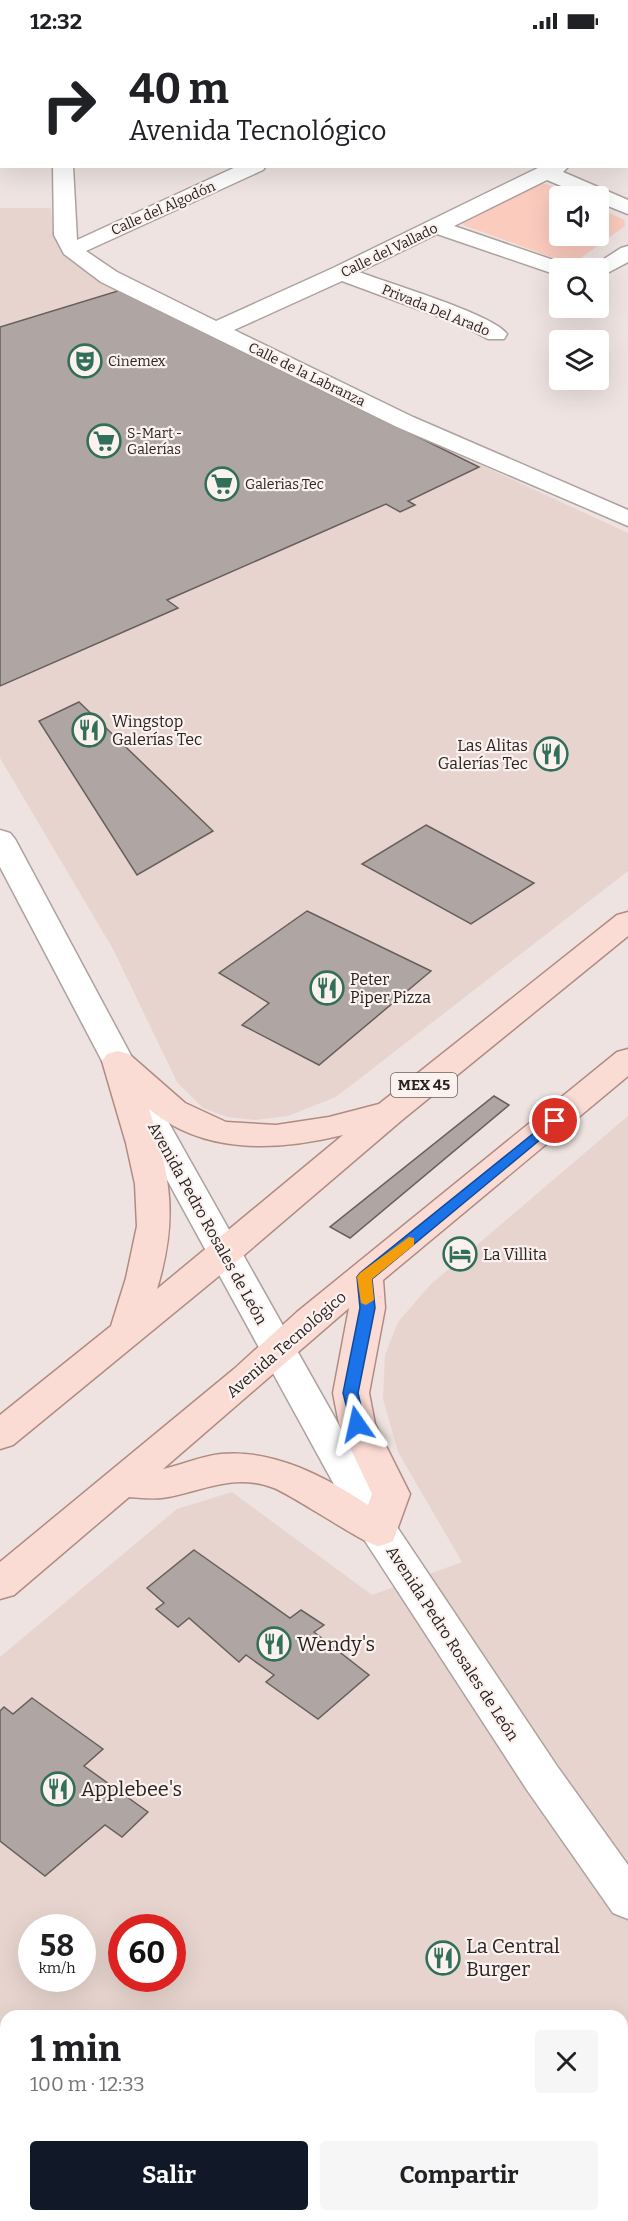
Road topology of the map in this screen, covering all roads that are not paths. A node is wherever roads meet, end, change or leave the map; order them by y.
1 (63, 168) edge
2 (252, 168) edge
3 (553, 169) edge
4 (628, 208) edge
5 (438, 227) junction
6 (70, 250) junction
7 (628, 252) edge
8 (609, 265) edge
9 (549, 266) edge
10 (341, 273) junction
11 (217, 329) junction
12 (496, 334) dead end
13 (628, 519) edge
14 (0, 839) edge
15 (628, 921) edge
16 (628, 1059) edge
17 (118, 1061) junction
18 (390, 1112) junction
19 (224, 1254) junction
20 (365, 1277) junction
21 (128, 1329) junction
22 (279, 1350) junction
23 (0, 1435) edge
24 (123, 1483) junction
25 (379, 1530) junction
26 (0, 1584) edge
27 (628, 1900) edge

1 - 6 street
2 - 6 street, Calle del Algodón
3 - 4 street
3 - 5 street, Calle del Vallado
5 - 9 street
5 - 10 street, Calle del Vallado
6 - 11 street, Calle de la Labranza
7 - 8 street
10 - 11 street, Calle del Vallado
10 - 12 street, Privada Del Arado
11 - 13 street, Calle de la Labranza
14 - 17 street, Avenida Pedro Rosales de León
15 - 18 main road, MEX 45
16 - 20 main road, Avenida Tecnológico
17 - 18 main road
17 - 19 street, Avenida Pedro Rosales de León
17 - 21 main road
18 - 19 main road, MEX 45
19 - 21 main road, MEX 45
19 - 22 street, Avenida Pedro Rosales de León
20 - 22 main road, Avenida Tecnológico
20 - 25 main road
21 - 23 main road, MEX 45
22 - 24 main road, Avenida Tecnológico
22 - 25 street, Avenida Pedro Rosales de León
24 - 25 main road
24 - 26 main road, Avenida Tecnológico
25 - 27 street, Avenida Pedro Rosales de León

